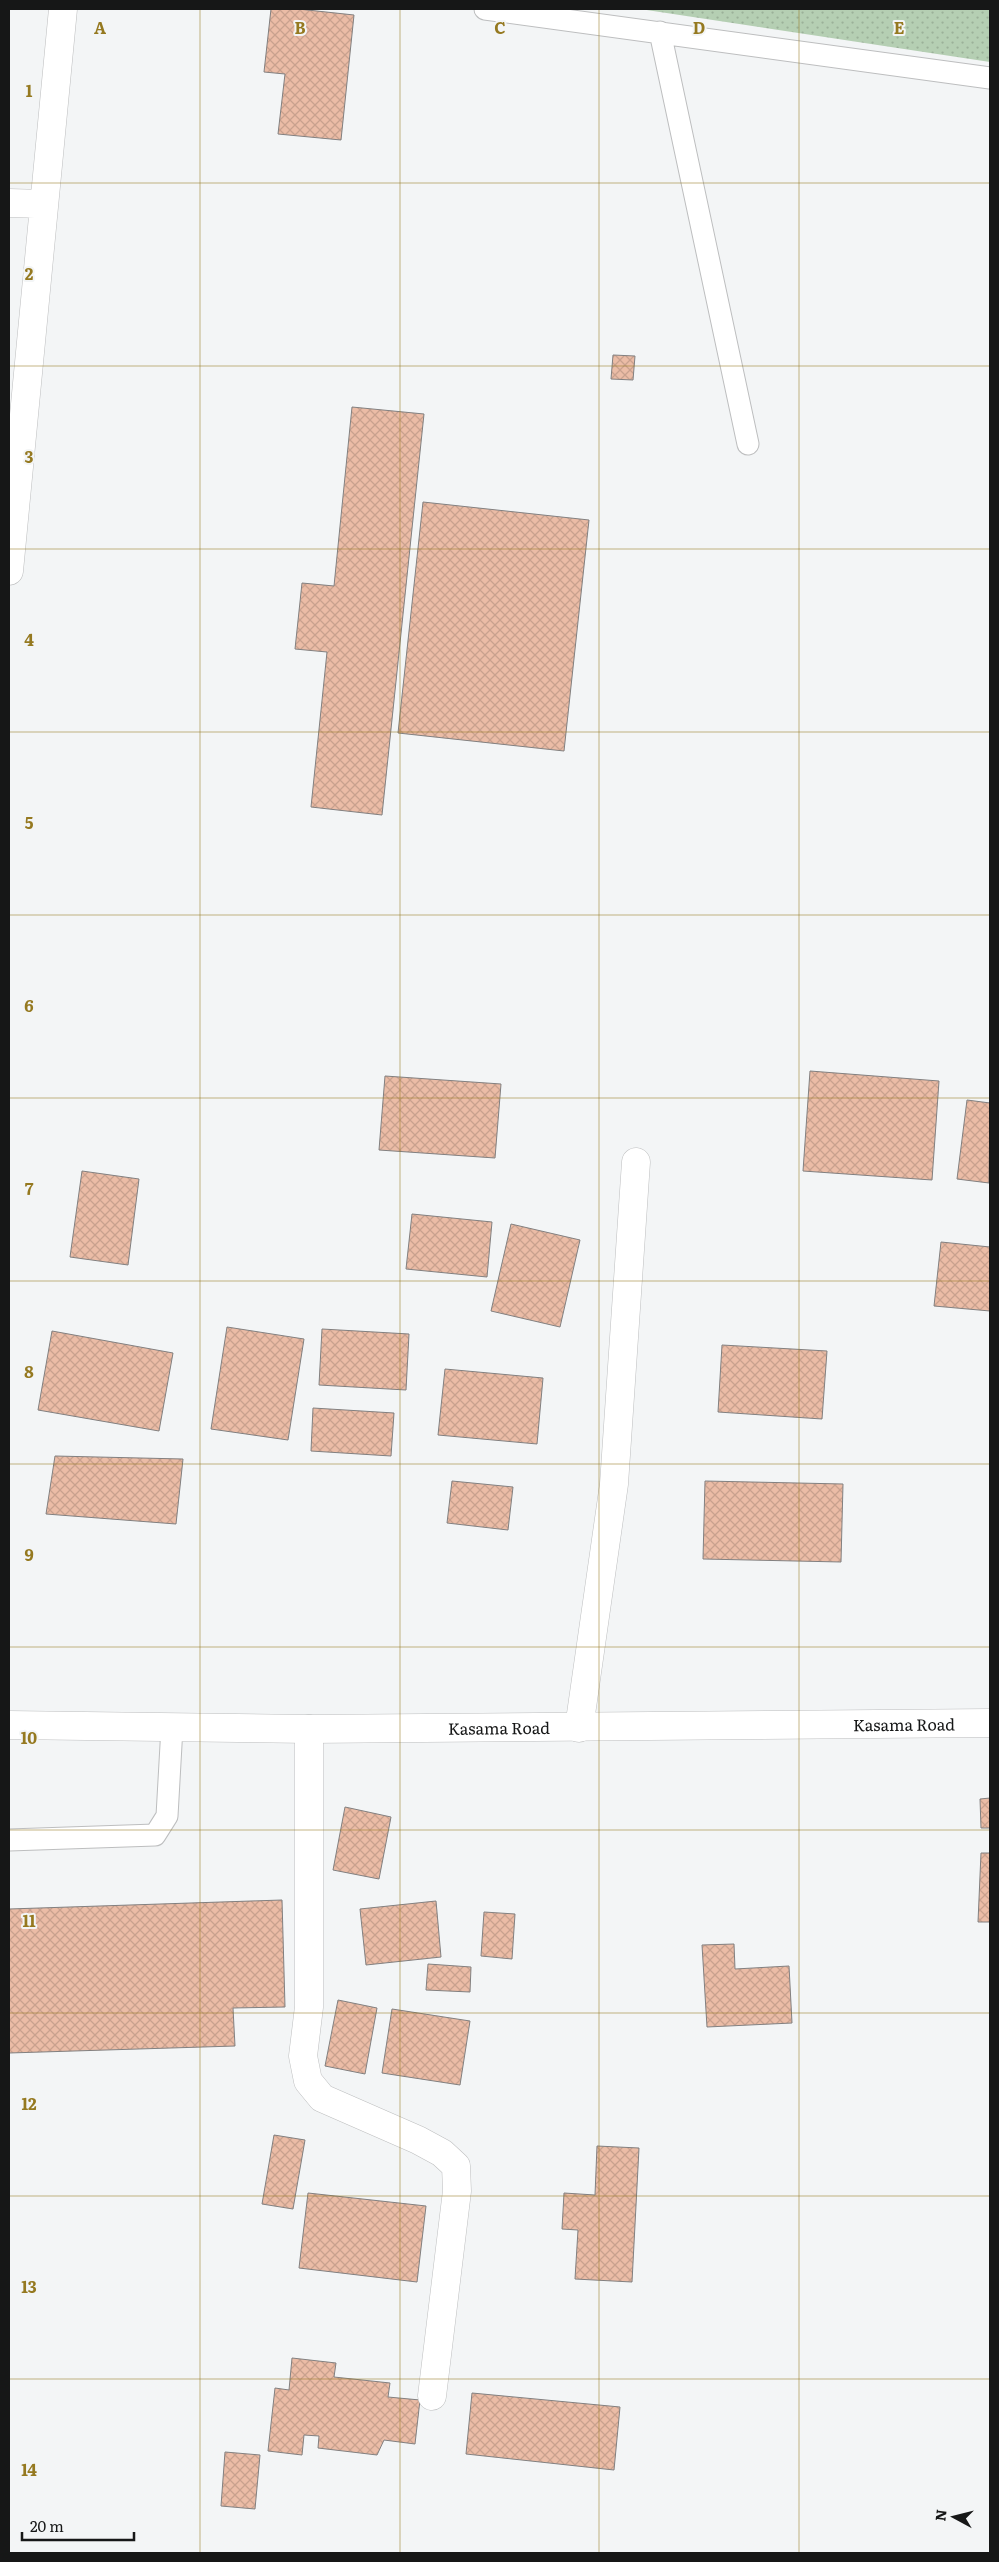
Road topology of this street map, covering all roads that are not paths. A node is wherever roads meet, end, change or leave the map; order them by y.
1 (63, 9) edge
2 (485, 9) edge
3 (660, 32) junction
4 (990, 78) edge
5 (9, 203) edge
6 (44, 204) junction
7 (748, 444) dead end
8 (9, 571) edge
9 (636, 1162) dead end
10 (990, 1724) edge
11 (9, 1725) edge
12 (172, 1727) junction
13 (579, 1728) junction
14 (309, 1729) junction
15 (9, 1840) edge
16 (432, 2396) dead end

1 - 6 street
2 - 3 lane
3 - 4 lane
3 - 7 lane
5 - 6 street
6 - 8 street
9 - 13 street
10 - 13 street, Kasama Road
11 - 12 street, Kasama Road
12 - 14 street, Kasama Road
12 - 15 lane
13 - 14 street, Kasama Road
14 - 16 street

